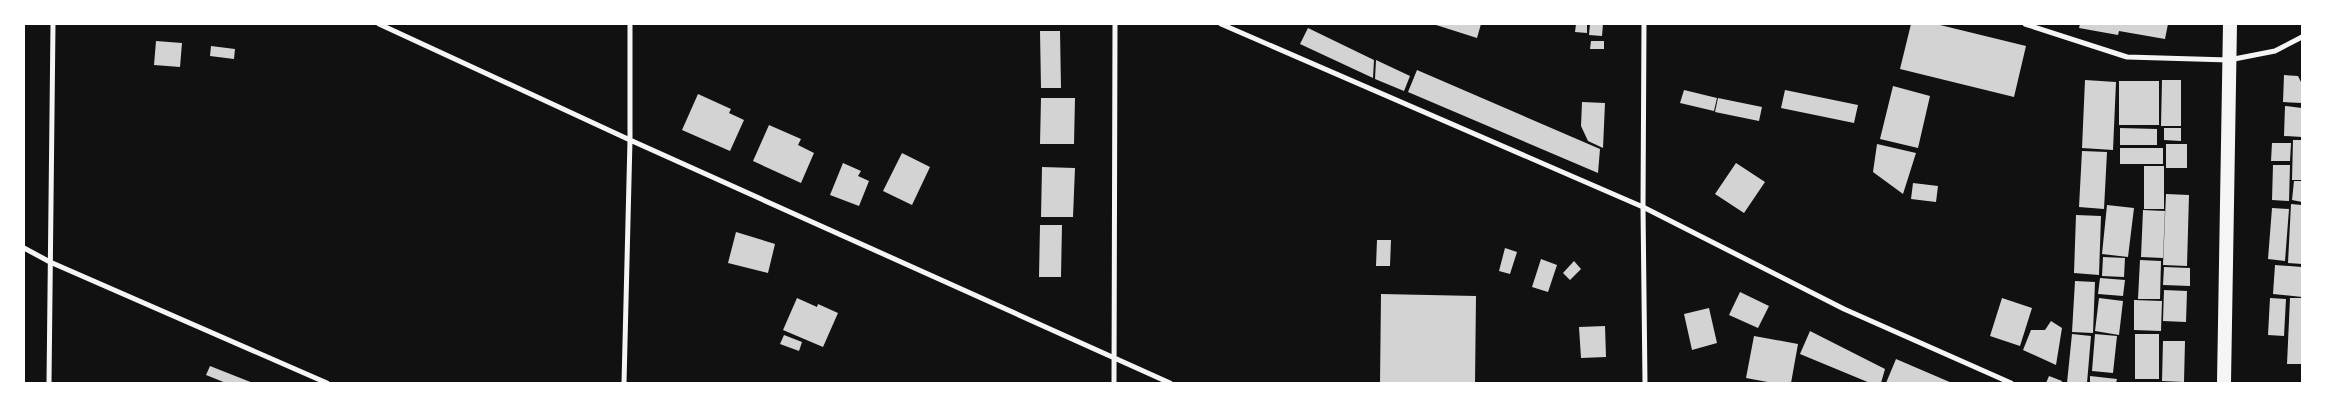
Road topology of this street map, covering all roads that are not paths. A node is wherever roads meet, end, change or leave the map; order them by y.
1 (53, 24) edge
2 (379, 24) edge
3 (630, 24) edge
4 (1115, 24) edge
5 (1221, 24) edge
6 (1644, 24) edge
7 (2025, 24) edge
8 (2230, 24) edge
9 (2302, 37) edge
10 (2229, 60) junction
11 (630, 140) junction
12 (1643, 206) junction
13 (24, 248) edge
14 (50, 262) junction
15 (1114, 360) junction
16 (49, 383) edge
17 (327, 383) edge
18 (624, 383) edge
19 (1114, 383) edge
20 (1170, 383) edge
21 (1645, 383) edge
22 (2011, 383) edge
23 (2224, 383) edge

1 - 14 street
2 - 11 street
3 - 11 street
4 - 15 street
5 - 12 street
6 - 12 street
7 - 10 street
8 - 10 highway
9 - 10 street
10 - 23 highway
11 - 15 street
11 - 18 street
12 - 21 street
12 - 22 street
13 - 14 street
14 - 16 street
14 - 17 street
15 - 19 street
15 - 20 street

